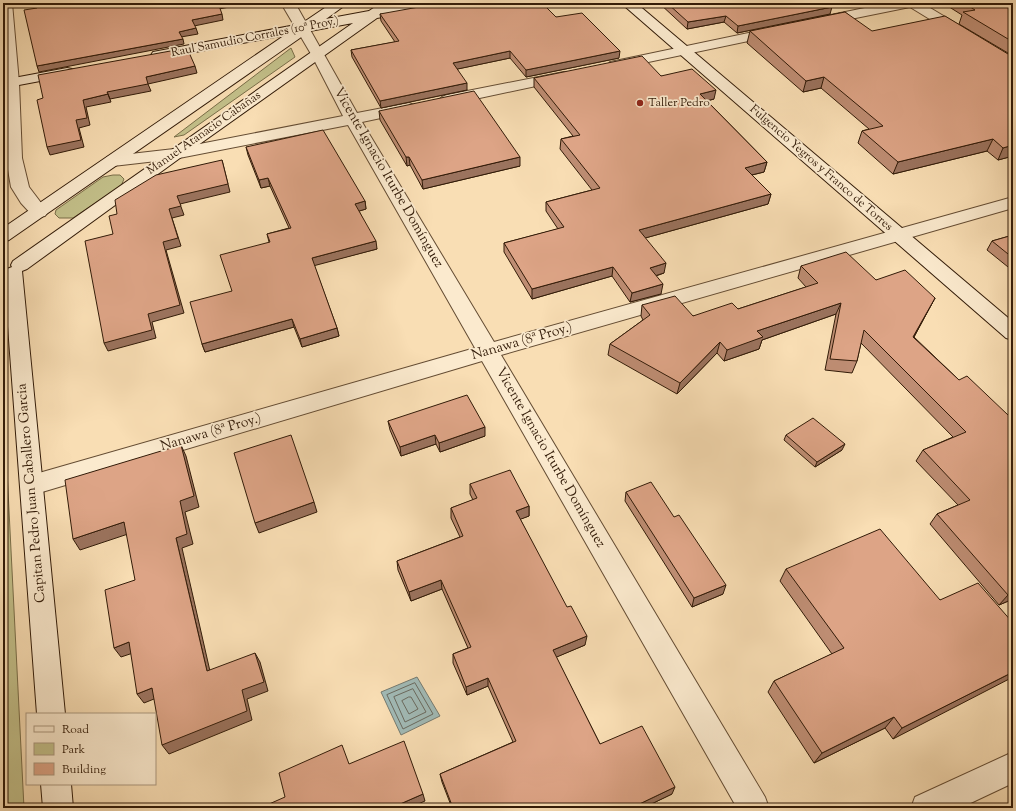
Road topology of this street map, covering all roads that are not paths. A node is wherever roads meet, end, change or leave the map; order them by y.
1 (5, 3) edge
2 (288, 3) edge
3 (341, 3) edge
4 (390, 3) edge
5 (436, 3) edge
6 (628, 3) edge
7 (908, 3) edge
8 (913, 3) edge
9 (375, 14) junction
10 (807, 24) edge
11 (303, 28) junction
12 (792, 28) edge
13 (684, 50) junction
14 (318, 54) junction
15 (143, 58) edge
16 (1013, 64) edge
17 (599, 68) edge
18 (82, 70) edge
19 (576, 73) edge
20 (8, 84) edge
21 (353, 120) junction
22 (174, 154) junction
23 (113, 161) junction
24 (1013, 202) edge
25 (39, 212) junction
26 (899, 235) junction
27 (3, 237) edge
28 (12, 274) edge
29 (1013, 333) edge
30 (488, 352) junction
31 (32, 485) junction
32 (51, 713) edge
33 (1013, 767) edge
34 (56, 785) edge
35 (58, 808) edge
36 (754, 808) edge
37 (926, 808) edge

1 - 20 street
2 - 11 street, Vicente Ignacio Iturbe Domínguez
3 - 11 street
4 - 9 street, Manuel Atanacio Cabañas
5 - 9 street, Raul Samudio Corrales (10ª Proy.)
6 - 13 street, Fulgencio Yegros y Franco de Torres
7 - 10 street
8 - 16 street
9 - 11 street, Raul Samudio Corrales (10ª Proy.)
9 - 14 street, Manuel Atanacio Cabañas
11 - 14 street, Vicente Ignacio Iturbe Domínguez
11 - 15 street, Raul Samudio Corrales (10ª Proy.)
11 - 23 street
12 - 13 street
13 - 17 street
13 - 26 street, Fulgencio Yegros y Franco de Torres
14 - 21 street, Vicente Ignacio Iturbe Domínguez
14 - 22 street, Manuel Atanacio Cabañas
18 - 20 street
19 - 21 street
20 - 25 street
21 - 22 street
21 - 30 street, Vicente Ignacio Iturbe Domínguez
22 - 23 street
22 - 28 street, Manuel Atanacio Cabañas
23 - 25 street
24 - 26 street, Nanawa (8ª Proy.)
25 - 27 street
26 - 29 street, Fulgencio Yegros y Franco de Torres
26 - 30 street, Nanawa (8ª Proy.)
27 - 28 street, Capitan Pedro Juan Caballero Garcia
28 - 31 street, Capitan Pedro Juan Caballero Garcia
30 - 31 street, Nanawa (8ª Proy.)
30 - 36 street, Vicente Ignacio Iturbe Domínguez
31 - 32 street, Capitan Pedro Juan Caballero Garcia
33 - 37 street
34 - 35 street

